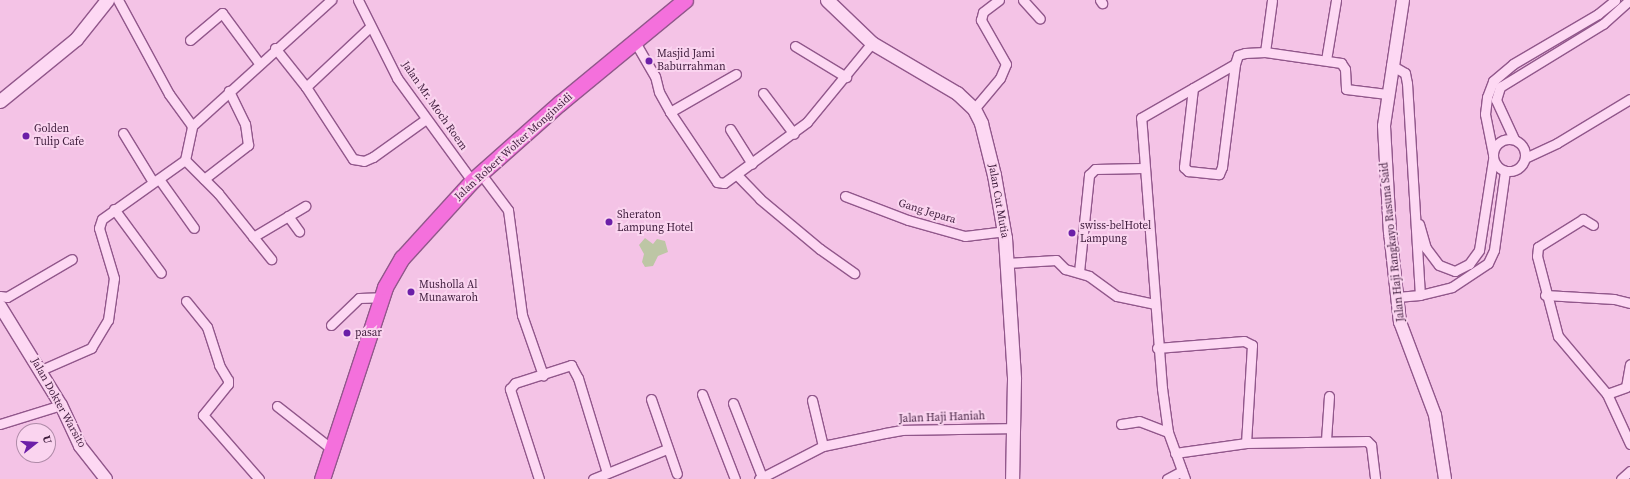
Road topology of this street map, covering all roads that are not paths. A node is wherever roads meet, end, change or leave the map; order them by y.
1 (107, 0) edge
2 (118, 0) edge
3 (331, 0) edge
4 (358, 0) edge
5 (685, 0) edge
6 (827, 0) edge
7 (1023, 0) edge
8 (1272, 0) edge
9 (1336, 0) edge
10 (1403, 0) edge
11 (1615, 0) edge
12 (1630, 0) edge
13 (996, 1) edge
14 (1598, 14) junction
15 (1040, 19) dead end
16 (1603, 24) junction
17 (370, 27) junction
18 (190, 40) dead end
19 (635, 42) junction
20 (872, 43) junction
21 (795, 46) dead end
22 (276, 48) junction
23 (1265, 52) junction
24 (1326, 60) junction
25 (259, 63) junction
26 (1235, 64) junction
27 (1391, 65) junction
28 (736, 74) dead end
29 (846, 77) junction
30 (306, 87) junction
31 (1194, 88) junction
32 (229, 91) junction
33 (763, 93) dead end
34 (1387, 94) junction
35 (1630, 99) edge
36 (0, 101) edge
37 (974, 109) junction
38 (670, 112) junction
39 (426, 119) junction
40 (192, 126) junction
41 (730, 129) dead end
42 (123, 133) dead end
43 (794, 134) junction
44 (1514, 139) junction
45 (1493, 157) junction
46 (1525, 158) junction
47 (185, 160) junction
48 (752, 164) junction
49 (1143, 168) junction
50 (1505, 171) junction
51 (737, 175) junction
52 (477, 177) junction
53 (204, 179) junction
54 (156, 180) junction
55 (845, 196) dead end
56 (305, 206) dead end
57 (114, 209) junction
58 (1414, 209) junction
59 (288, 216) junction
60 (1593, 225) dead end
61 (194, 228) dead end
62 (299, 231) dead end
63 (1004, 231) junction
64 (253, 237) junction
65 (72, 259) dead end
66 (271, 259) dead end
67 (1007, 263) junction
68 (1078, 272) junction
69 (161, 273) dead end
70 (854, 273) dead end
71 (1420, 295) junction
72 (1545, 295) junction
73 (0, 296) edge
74 (382, 297) junction
75 (1397, 297) junction
76 (186, 301) dead end
77 (1630, 303) edge
78 (1154, 304) junction
79 (0, 306) edge
80 (331, 325) dead end
81 (1157, 348) junction
82 (1630, 364) edge
83 (41, 370) junction
84 (543, 375) junction
85 (702, 394) dead end
86 (1607, 394) junction
87 (1329, 396) dead end
88 (651, 399) dead end
89 (812, 400) dead end
90 (733, 403) dead end
91 (61, 404) junction
92 (277, 406) dead end
93 (0, 424) edge
94 (1121, 424) dead end
95 (1015, 428) junction
96 (1168, 432) junction
97 (1326, 440) junction
98 (1246, 443) junction
99 (1630, 444) edge
100 (823, 446) junction
101 (333, 450) junction
102 (667, 450) junction
103 (1175, 452) junction
104 (1630, 471) edge
105 (607, 473) junction
106 (677, 474) dead end
107 (1184, 475) edge
108 (761, 478) edge
109 (106, 479) edge
110 (259, 479) edge
111 (322, 479) edge
112 (539, 479) edge
113 (593, 479) edge
114 (735, 479) edge
115 (1012, 479) edge
116 (1167, 479) edge
117 (1375, 479) edge
118 (1445, 479) edge
119 (1621, 479) edge

1 - 36 main road
2 - 40 street
3 - 22 street
4 - 17 street, Jalan Mr. Moch Roem
5 - 19 highway, Jalan Robert Wolter Monginsidi
6 - 20 main road, Jalan Cut Mutia
7 - 15 street
8 - 23 street
9 - 24 street
10 - 27 street, Jalan Haji Rangkayo Rasuna Said
11 - 14 street
12 - 16 street
13 - 37 street
14 - 16 street
14 - 45 street
16 - 44 street
17 - 30 street
17 - 39 street, Jalan Mr. Moch Roem
18 - 25 street
19 - 38 street
19 - 52 highway, Jalan Robert Wolter Monginsidi
20 - 29 street
20 - 37 main road, Jalan Cut Mutia
21 - 29 street
22 - 25 street
22 - 30 street
23 - 24 street
23 - 26 street
24 - 34 street
25 - 32 street
26 - 31 street
26 - 31 street
27 - 34 street, Jalan Haji Rangkayo Rasuna Said
27 - 58 street
28 - 38 street
29 - 43 street
30 - 39 street
31 - 49 street
32 - 40 street
32 - 53 street
33 - 43 street
34 - 75 street, Jalan Haji Rangkayo Rasuna Said
35 - 46 street
37 - 63 main road, Jalan Cut Mutia
38 - 51 street
39 - 52 street, Jalan Mr. Moch Roem
40 - 47 street
41 - 48 street
42 - 54 street
43 - 48 street
44 - 45 street
44 - 46 street
45 - 50 street
45 - 58 street
46 - 50 street
47 - 53 street
47 - 54 street
48 - 51 street
49 - 68 street
49 - 78 street
50 - 71 street
51 - 70 street
52 - 74 highway, Jalan Robert Wolter Monginsidi
52 - 84 street, Jalan Mr. Moch Roem
53 - 64 street
54 - 57 street
54 - 61 street
55 - 63 street, Gang Jepara
56 - 59 street
57 - 69 street
57 - 83 street
58 - 71 street
59 - 62 street
59 - 64 street
60 - 72 street
63 - 67 main road, Jalan Cut Mutia
64 - 66 street
65 - 73 street
67 - 68 street
67 - 95 main road, Jalan Cut Mutia
68 - 78 street
71 - 75 street
72 - 77 street
72 - 86 street
74 - 80 street
74 - 101 highway, Jalan Robert Wolter Monginsidi
75 - 118 street, Jalan Haji Rangkayo Rasuna Said
76 - 110 street
78 - 81 street
79 - 83 street, Jalan Dokter Warsito
81 - 96 street
81 - 98 street
82 - 86 street
83 - 91 street, Jalan Dokter Warsito
84 - 105 street
84 - 112 street
85 - 114 street
86 - 99 street
87 - 97 street
88 - 102 street
89 - 100 street
90 - 108 street
91 - 93 street
91 - 109 street, Jalan Dokter Warsito
92 - 101 street
94 - 96 street
95 - 100 street, Jalan Haji Haniah
95 - 115 main road, Jalan Cut Mutia
96 - 103 street
97 - 98 street
97 - 117 street
98 - 103 street
100 - 108 street, Jalan Haji Haniah
101 - 111 highway, Jalan Robert Wolter Monginsidi
102 - 105 street
102 - 106 street
103 - 107 street
104 - 119 street
105 - 113 street
107 - 116 street

